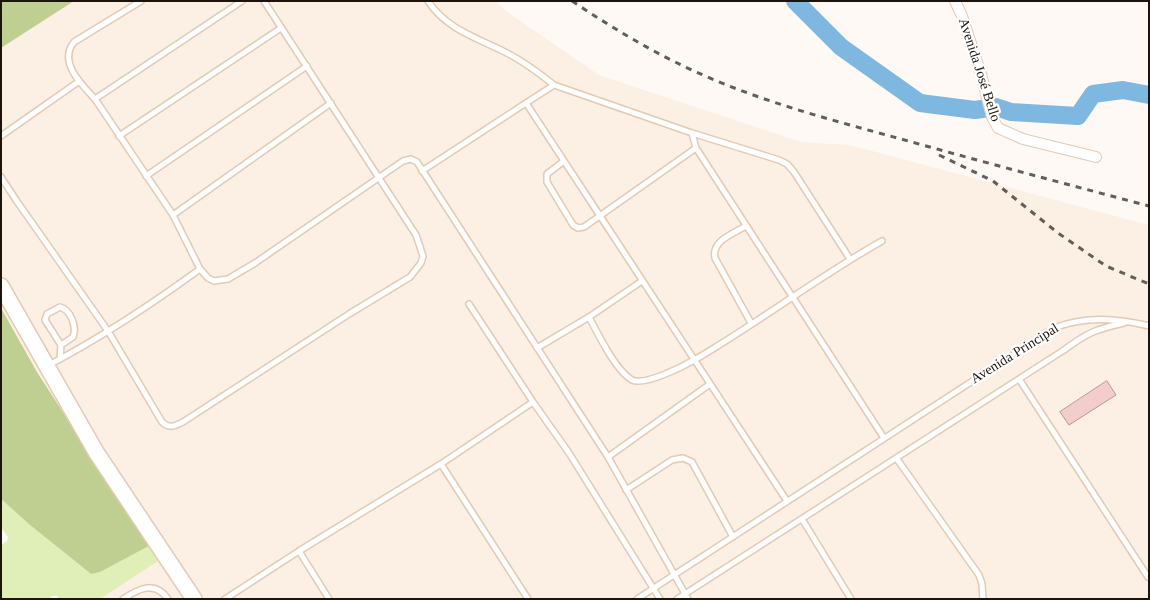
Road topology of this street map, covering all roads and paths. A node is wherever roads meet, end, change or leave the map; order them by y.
1 (141, 1) edge
2 (242, 1) edge
3 (264, 1) edge
4 (428, 1) edge
5 (955, 1) edge
6 (281, 28) junction
7 (307, 66) junction
8 (78, 82) junction
9 (554, 85) junction
10 (95, 99) junction
11 (331, 103) junction
12 (526, 103) junction
13 (692, 133) junction
14 (1, 136) edge
15 (119, 136) junction
16 (696, 148) junction
17 (1096, 157) dead end
18 (564, 161) junction
19 (422, 171) junction
20 (146, 176) junction
21 (1, 177) edge
22 (378, 178) junction
23 (173, 215) junction
24 (600, 216) junction
25 (746, 226) junction
26 (882, 241) dead end
27 (850, 258) junction
28 (200, 269) junction
29 (642, 281) junction
30 (1, 286) edge
31 (792, 296) junction
32 (469, 304) dead end
33 (590, 317) junction
34 (1132, 322) junction
35 (751, 323) junction
36 (1149, 326) edge
37 (108, 331) junction
38 (61, 346) junction
39 (537, 348) junction
40 (694, 360) junction
41 (53, 363) junction
42 (1019, 379) junction
43 (710, 384) junction
44 (533, 402) junction
45 (884, 438) junction
46 (608, 457) junction
47 (897, 459) junction
48 (441, 464) junction
49 (626, 490) junction
50 (787, 501) junction
51 (802, 519) junction
52 (733, 537) junction
53 (299, 551) junction
54 (675, 575) junction
55 (1148, 577) edge
56 (653, 588) junction
57 (685, 593) junction
58 (123, 599) edge
59 (168, 599) edge
60 (194, 599) edge
61 (224, 599) edge
62 (329, 599) edge
63 (528, 599) edge
64 (637, 599) edge
65 (660, 599) edge
66 (677, 599) edge
67 (688, 599) edge
68 (851, 599) edge
69 (983, 599) edge

1 - 8 lane
2 - 10 lane
3 - 6 lane
4 - 9 lane
5 - 17 street, Avenida José Bello
6 - 7 lane
6 - 15 lane
7 - 11 lane
7 - 20 lane
8 - 10 lane
8 - 14 lane
9 - 12 lane
9 - 13 lane
10 - 15 lane
11 - 22 lane
11 - 23 lane
12 - 18 lane
12 - 19 lane
13 - 16 lane
13 - 27 lane
15 - 20 lane
16 - 24 lane
16 - 25 lane
18 - 24 lane
18 - 24 lane
19 - 22 lane
19 - 39 lane
20 - 23 lane
21 - 37 lane
22 - 28 lane
22 - 37 lane
23 - 28 lane
24 - 29 lane
25 - 31 lane
25 - 35 lane
26 - 27 lane
27 - 31 lane
28 - 37 lane
29 - 33 lane
29 - 40 lane
30 - 41 street
31 - 35 lane
31 - 45 lane
32 - 44 lane
33 - 39 lane
33 - 40 lane
34 - 36 lane
34 - 42 lane, Avenida Principal
34 - 45 lane, Avenida Principal
35 - 40 lane
37 - 41 lane
38 - 38 lane
38 - 41 lane
39 - 46 lane
40 - 43 lane
41 - 60 street
42 - 47 lane, Avenida Principal
42 - 55 lane
43 - 46 lane
43 - 50 lane
44 - 48 lane
44 - 56 lane
45 - 50 lane, Avenida Principal
46 - 49 lane
47 - 51 lane, Avenida Principal
47 - 69 lane
48 - 53 lane
48 - 63 lane
49 - 52 lane
49 - 54 lane
50 - 52 lane, Avenida Principal
51 - 57 lane, Avenida Principal
51 - 68 lane
52 - 54 lane, Avenida Principal
53 - 61 lane
53 - 62 lane
54 - 56 lane, Avenida Principal
54 - 57 lane
56 - 64 lane, Avenida Principal
56 - 65 lane
57 - 66 lane, Avenida Principal
57 - 67 lane
58 - 59 lane

